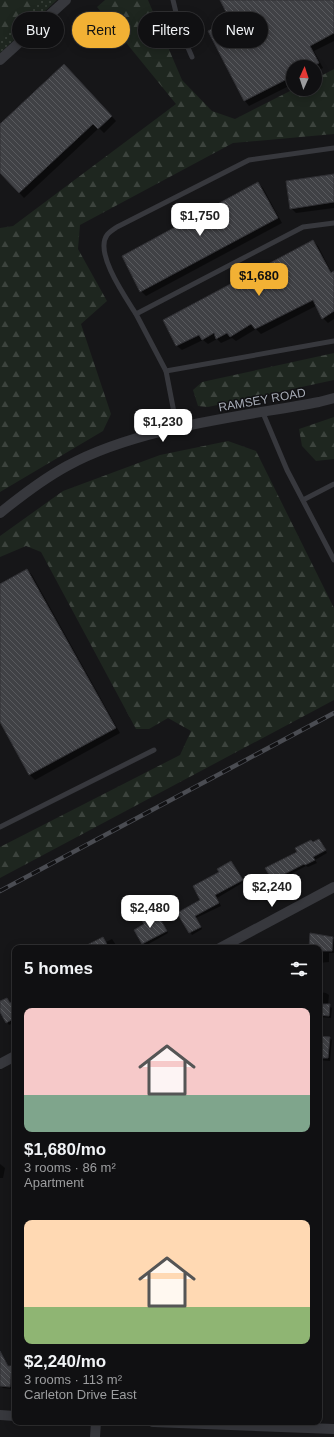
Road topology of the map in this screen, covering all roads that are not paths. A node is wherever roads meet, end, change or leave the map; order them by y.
1 (66, 0) edge
2 (173, 0) edge
3 (192, 57) dead end
4 (0, 60) edge
5 (334, 148) edge
6 (334, 223) edge
7 (136, 314) junction
8 (334, 341) edge
9 (166, 370) junction
10 (334, 398) edge
11 (263, 413) junction
12 (177, 428) junction
13 (334, 484) edge
14 (303, 500) junction
15 (0, 513) edge
16 (334, 560) edge
17 (154, 750) dead end
18 (0, 827) edge
19 (334, 887) edge
20 (226, 945) edge
21 (12, 1058) edge
22 (0, 1064) edge
23 (0, 1415) edge
24 (12, 1416) edge
25 (96, 1425) edge
26 (231, 1425) edge
27 (334, 1429) edge
28 (95, 1437) edge

1 - 4 street
2 - 3 lane
5 - 7 lane
6 - 7 lane
7 - 9 lane
8 - 9 lane
9 - 12 lane
10 - 11 street, RAMSEY ROAD
11 - 12 street, RAMSEY ROAD
11 - 14 lane
12 - 15 street, RAMSEY ROAD
13 - 14 lane
14 - 16 lane
17 - 18 lane
19 - 20 street
21 - 22 street
23 - 24 street
25 - 28 street
26 - 27 street

